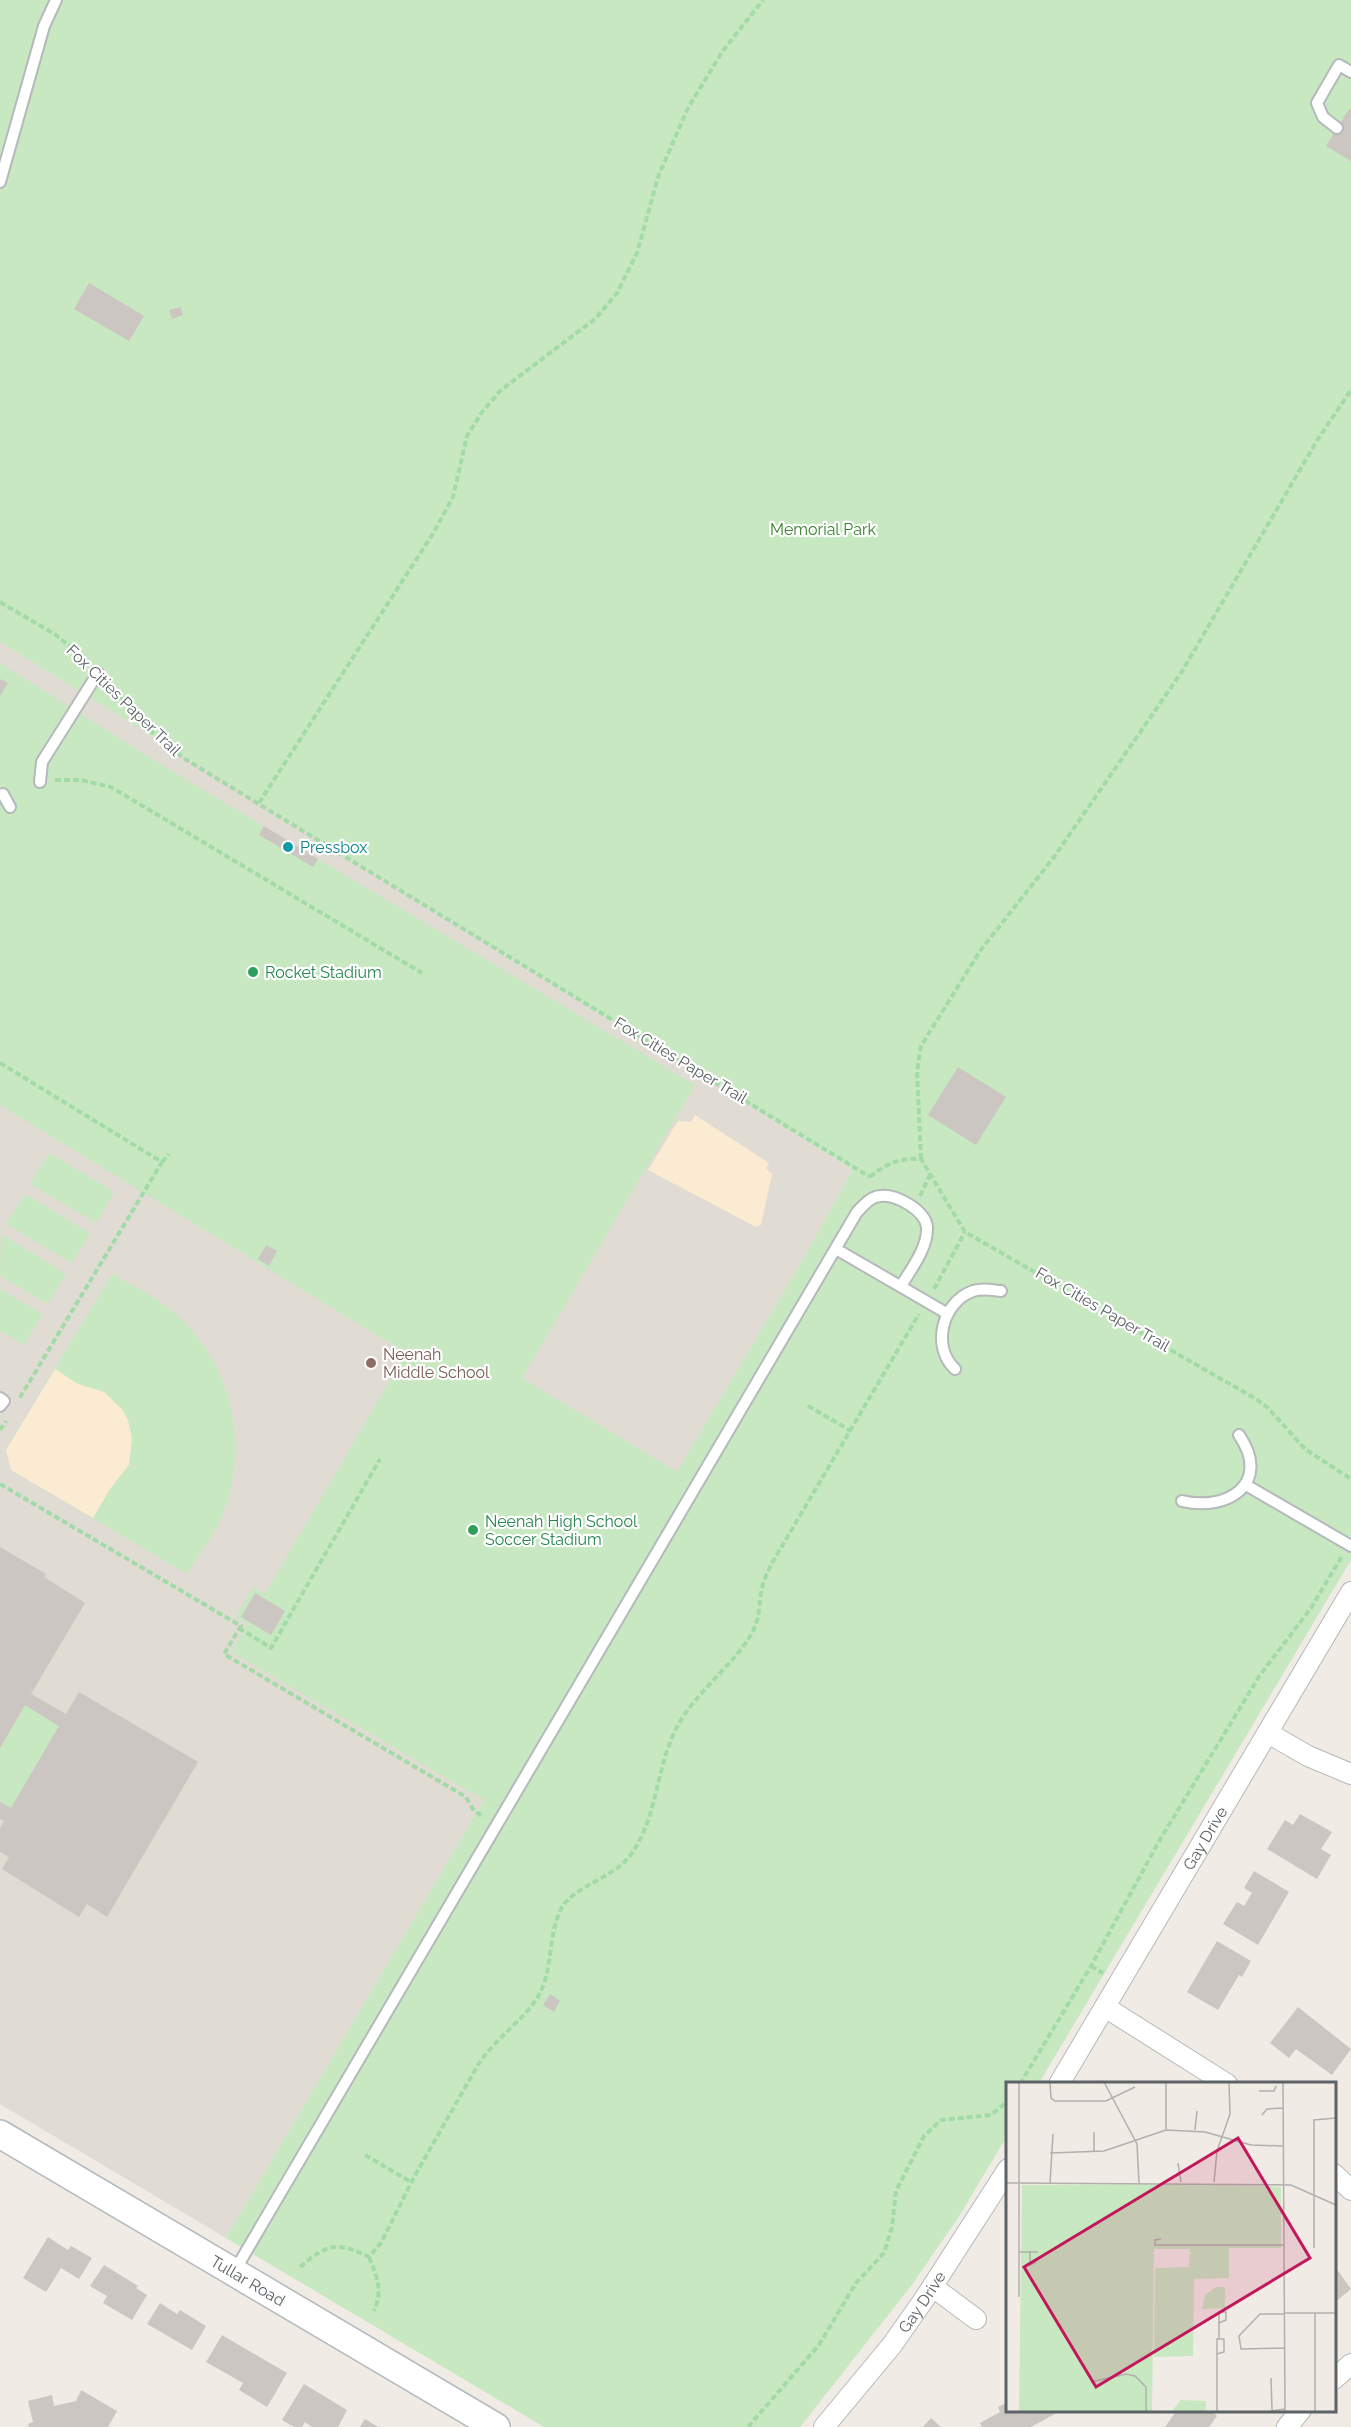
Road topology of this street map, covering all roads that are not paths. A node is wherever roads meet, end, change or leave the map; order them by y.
1 (56, 0) edge
2 (1351, 72) edge
3 (1337, 128) dead end
4 (0, 182) edge
5 (98, 673) road end
6 (40, 782) road end
7 (3, 794) dead end
8 (10, 807) dead end
9 (836, 1249) junction
10 (901, 1287) junction
11 (1001, 1292) dead end
12 (948, 1314) junction
13 (956, 1369) dead end
14 (0, 1398) edge
15 (0, 1406) edge
16 (1239, 1435) dead end
17 (1246, 1485) junction
18 (1182, 1501) dead end
19 (1350, 1546) edge
20 (1351, 1592) edge
21 (1268, 1733) junction
22 (1351, 1774) edge
23 (1105, 2007) junction
24 (1060, 2082) edge
25 (1224, 2082) edge
26 (0, 2134) edge
27 (1006, 2172) edge
28 (1336, 2175) edge
29 (1351, 2190) edge
30 (234, 2273) junction
31 (933, 2287) junction
32 (976, 2319) dead end
33 (1351, 2364) edge
34 (1336, 2378) edge
35 (1299, 2412) edge
36 (495, 2427) edge
37 (824, 2427) edge
38 (1287, 2427) edge

1 - 4 lane
2 - 3 lane
5 - 6 lane
7 - 8 lane
9 - 10 lane
9 - 10 lane
9 - 30 lane
10 - 12 lane
11 - 12 lane
12 - 13 lane
14 - 15 lane
16 - 17 lane
17 - 18 lane
17 - 19 lane
20 - 21 street, Gay Drive
21 - 22 street
21 - 23 street, Gay Drive
23 - 24 street, Gay Drive
23 - 25 street
26 - 30 main road, Tullar Road
27 - 31 street, Gay Drive
28 - 29 street
30 - 36 main road, Tullar Road
31 - 32 street
31 - 37 street, Gay Drive
33 - 34 street
35 - 38 street

